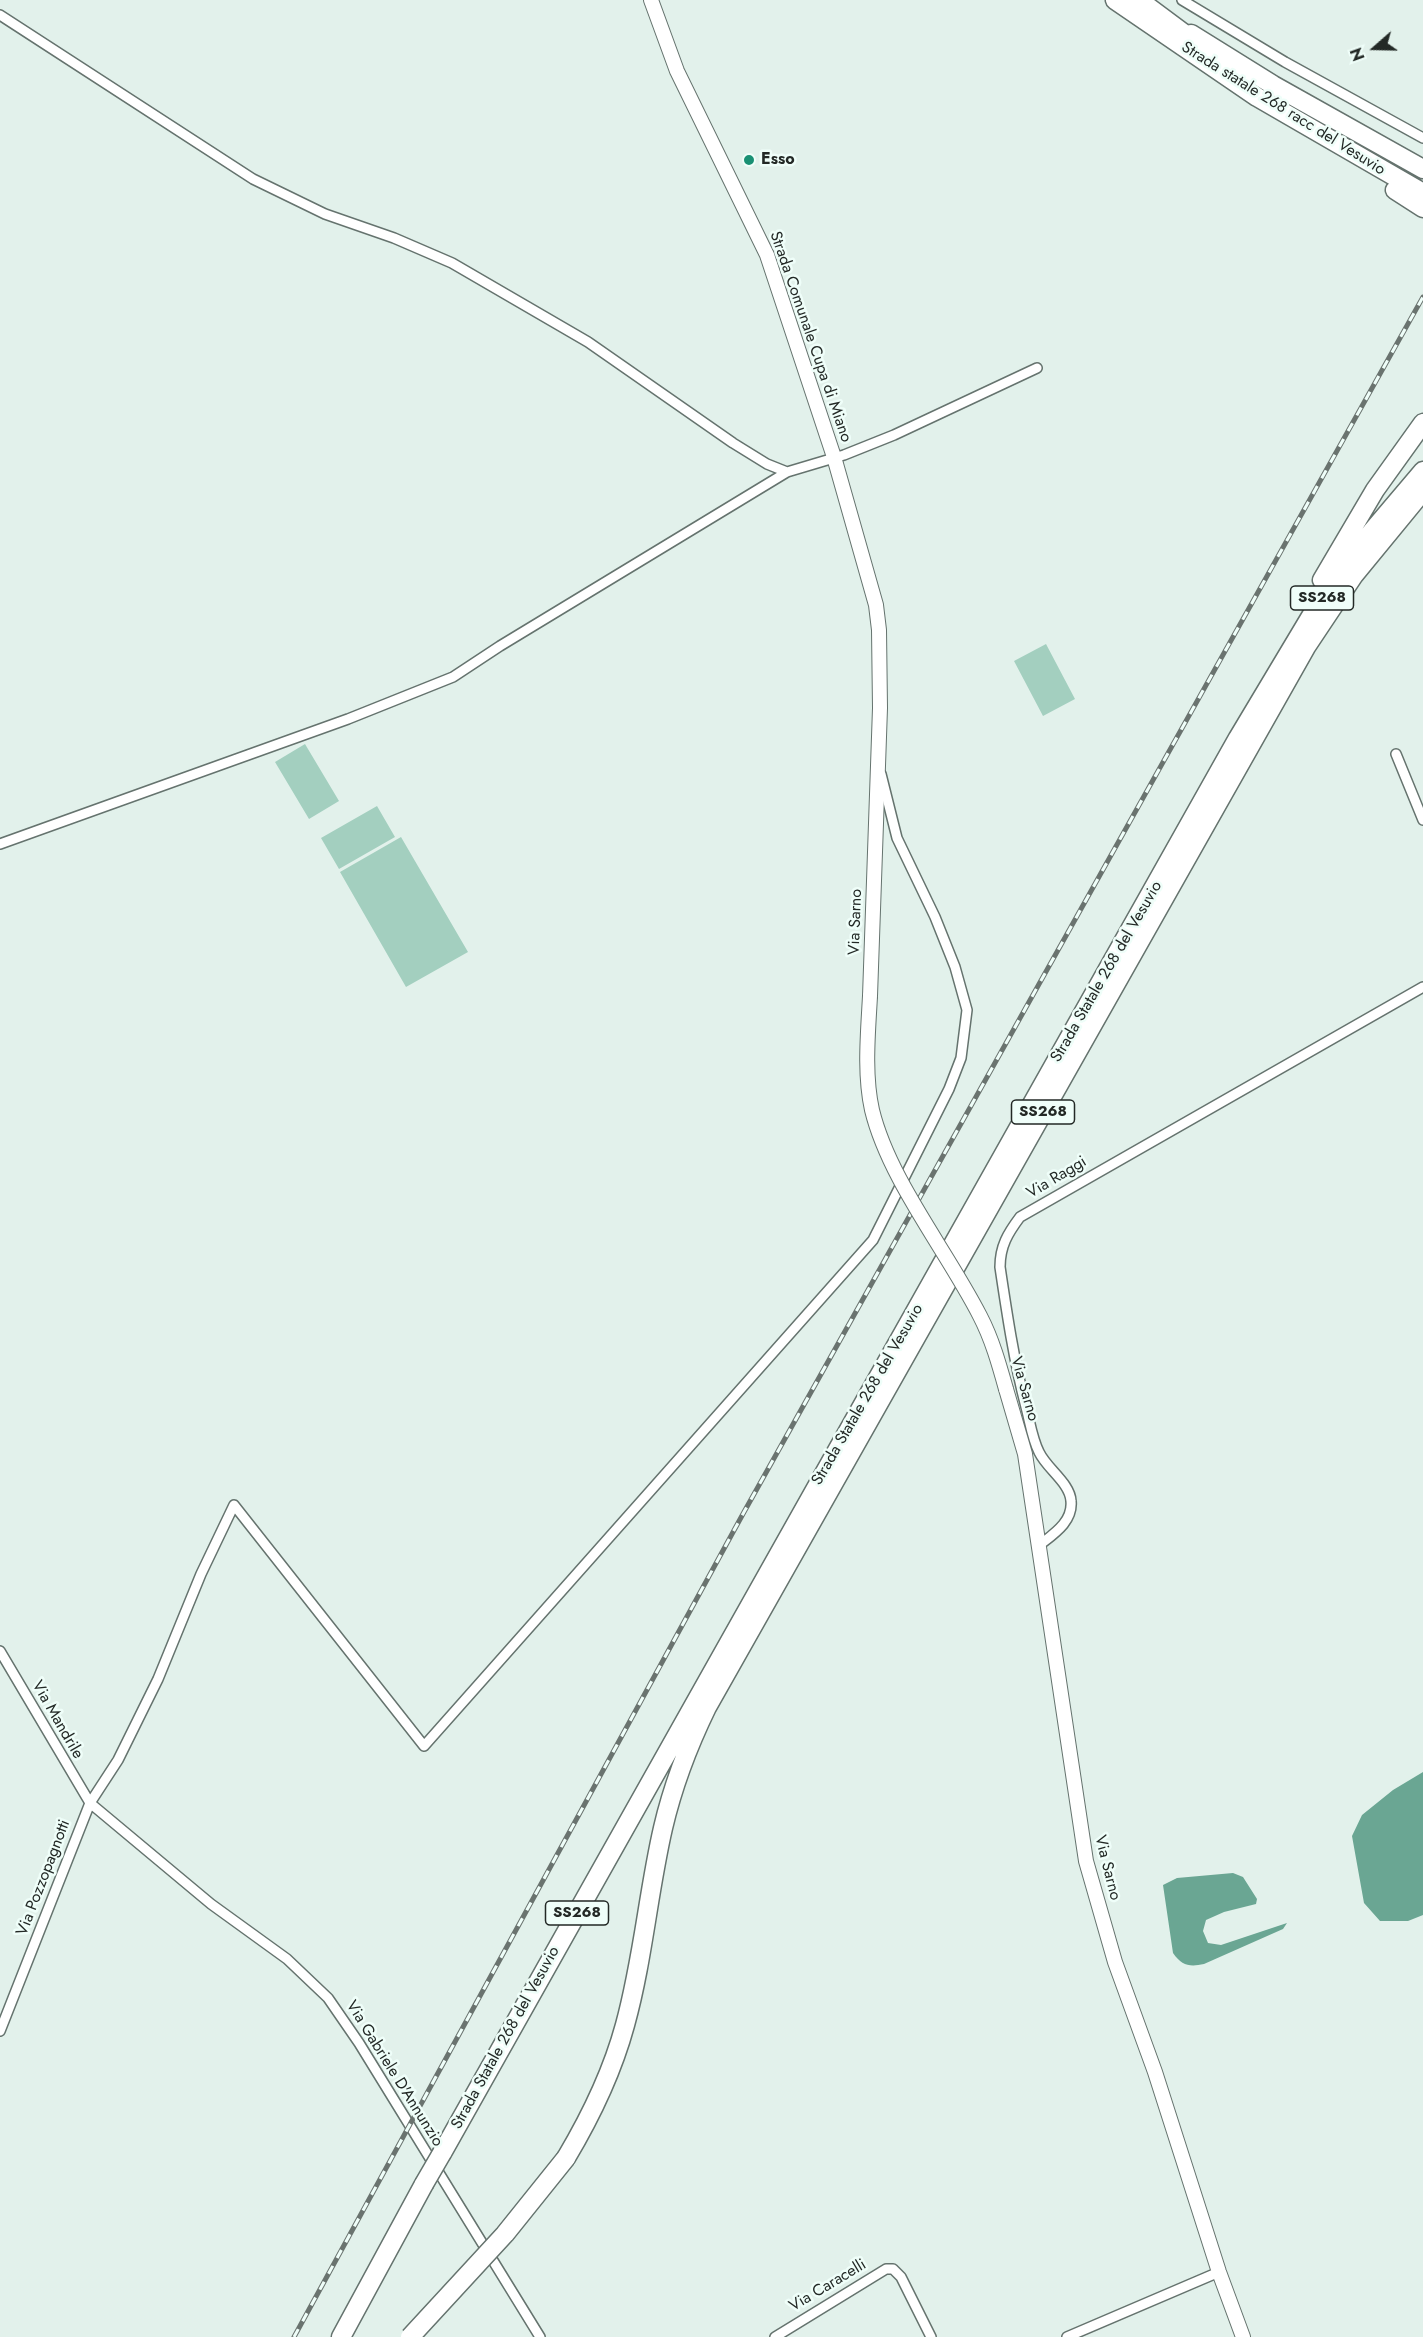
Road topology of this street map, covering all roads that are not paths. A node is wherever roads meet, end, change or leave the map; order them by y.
1 (651, 0) edge
2 (1115, 0) edge
3 (1139, 0) edge
4 (1182, 0) edge
5 (1159, 14) junction
6 (0, 15) edge
7 (1257, 97) junction
8 (1423, 138) edge
9 (1423, 169) edge
10 (1423, 187) edge
11 (1423, 193) edge
12 (1423, 208) edge
13 (1037, 368) dead end
14 (1423, 423) edge
15 (834, 457) junction
16 (1423, 471) edge
17 (787, 472) junction
18 (1423, 491) edge
19 (1238, 738) junction
20 (1396, 754) dead end
21 (878, 760) junction
22 (1423, 820) edge
23 (0, 844) edge
24 (1423, 987) edge
25 (1041, 1544) junction
26 (0, 1651) edge
27 (90, 1803) junction
28 (0, 2031) edge
29 (1219, 2272) junction
30 (341, 2337) edge
31 (410, 2337) edge
32 (540, 2337) edge
33 (775, 2337) edge
34 (931, 2337) edge
35 (1067, 2337) edge
36 (1243, 2337) edge

1 - 15 street, Strada Comunale Cupa di Miano
2 - 7 highway, Strada statale 268 racc del Vesuvio
3 - 5 highway, Strada statale 268 racc del Vesuvio
4 - 8 street
5 - 9 highway
5 - 10 highway, Strada statale 268 racc del Vesuvio
6 - 17 street
7 - 11 highway, Strada statale 268 racc del Vesuvio
7 - 12 highway
13 - 15 street
14 - 19 highway
15 - 17 street
15 - 21 street, Via Sarno
16 - 19 highway, Strada Statale 268 del Vesuvio / SS268
17 - 23 street
18 - 31 highway, Strada Statale 268 del Vesuvio / SS268, bridge
19 - 30 highway, Strada Statale 268 del Vesuvio / SS268, bridge
20 - 22 street
21 - 25 street, Via Sarno, bridge
21 - 27 street, Via Pozzopagnotti
24 - 25 street, Via Raggi
25 - 29 street, Via Sarno
26 - 27 street, Via Mandrile
27 - 28 street, Via Pozzopagnotti
27 - 32 street, Via Gabriele D'Annunzio
29 - 35 street
29 - 36 street, Via Sarno
33 - 34 street, Via Caracelli

